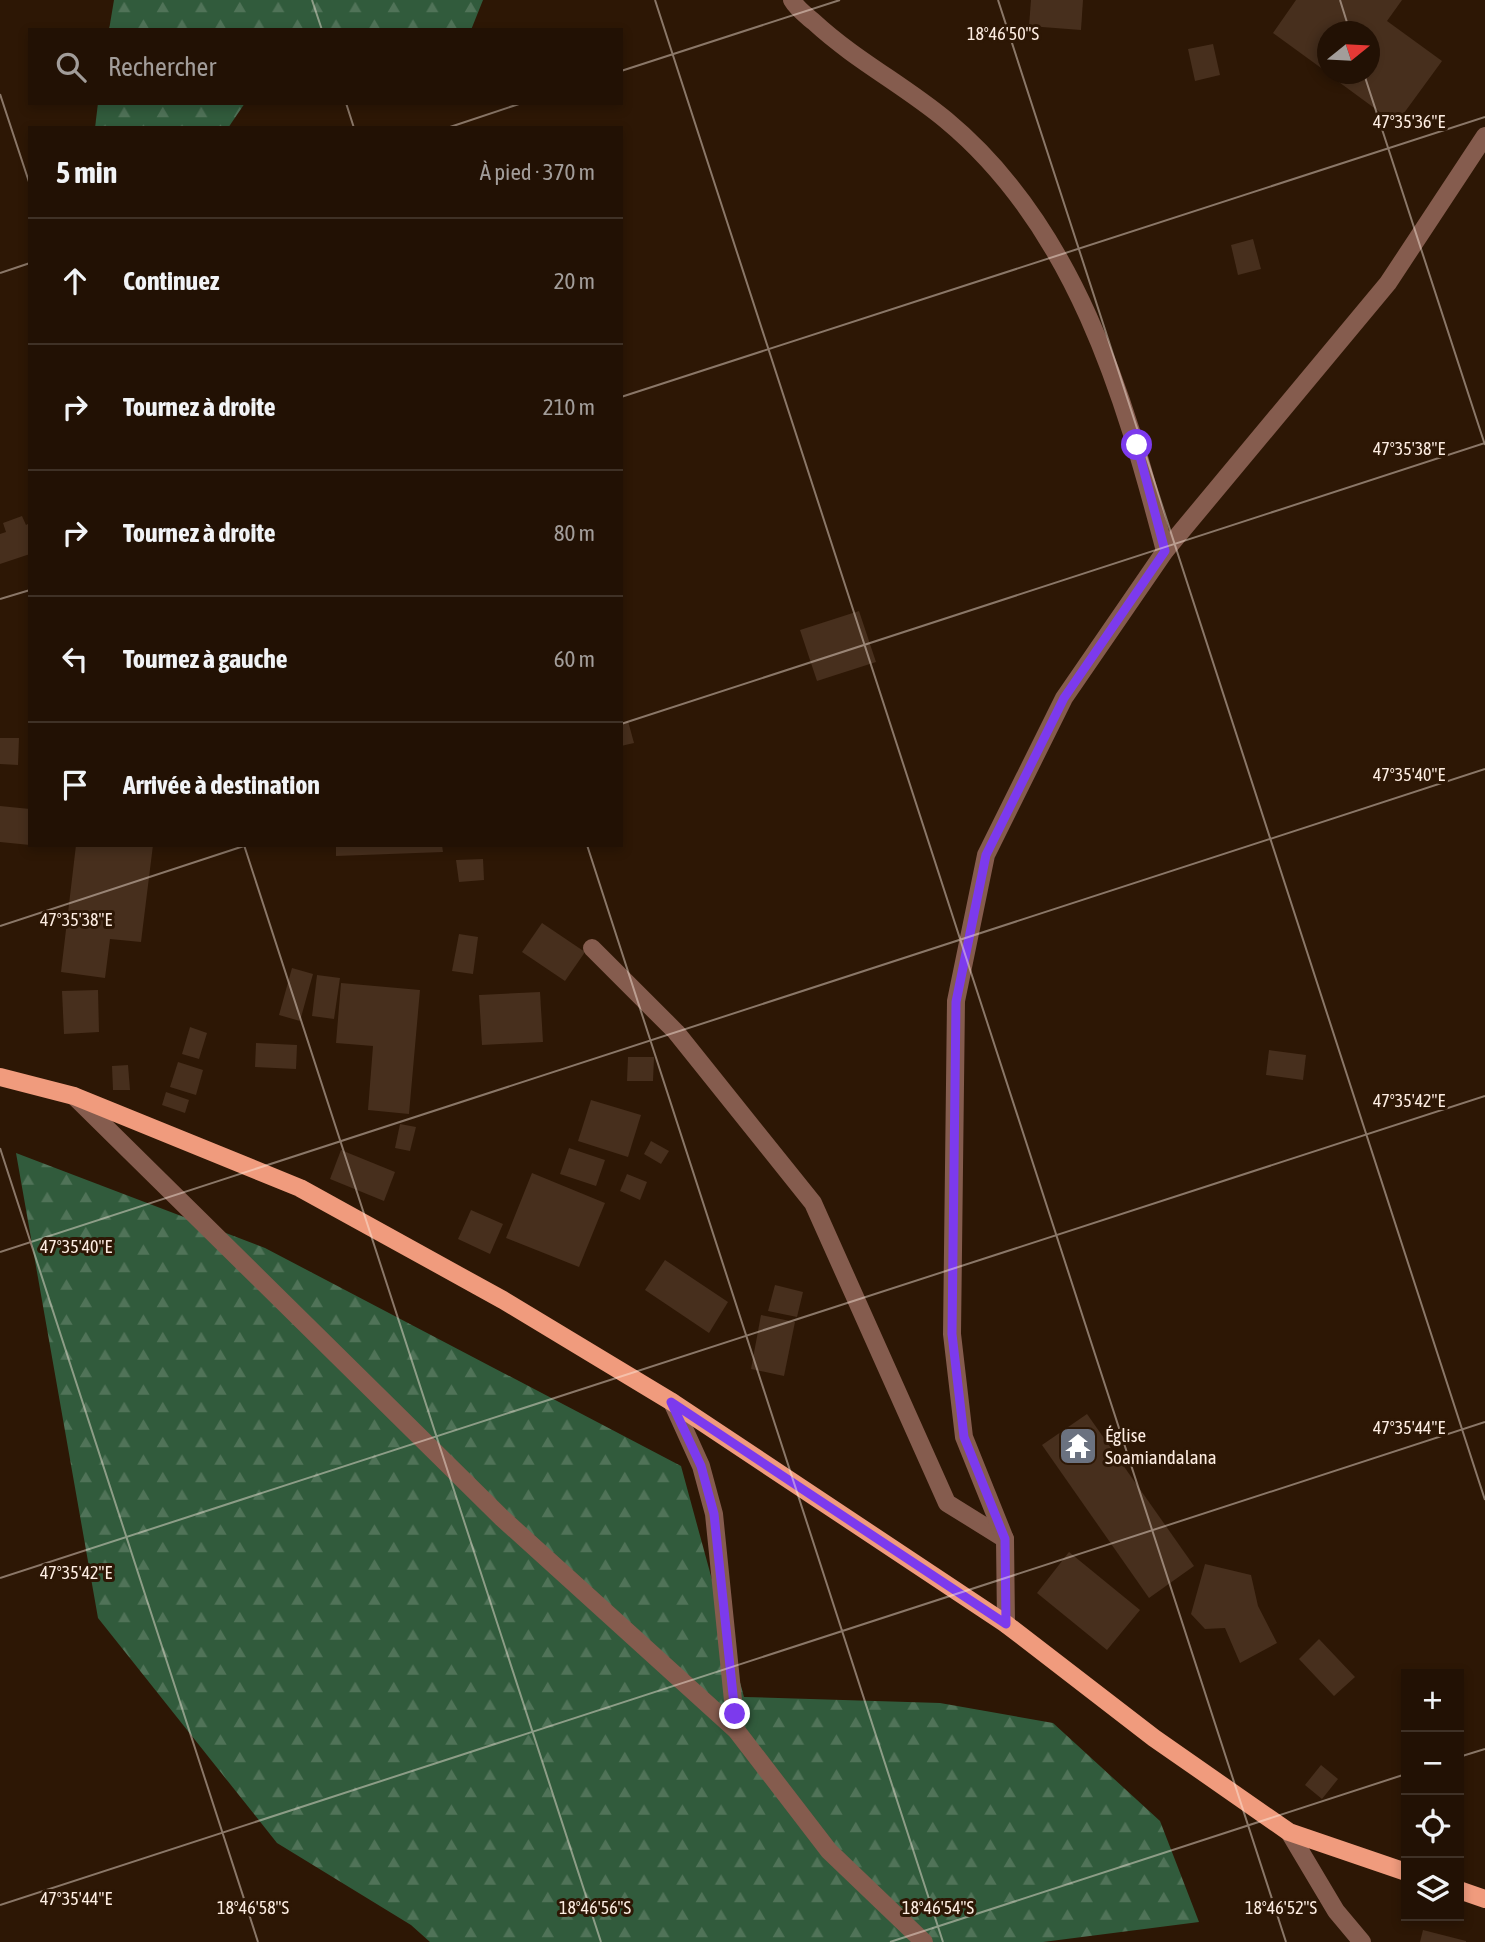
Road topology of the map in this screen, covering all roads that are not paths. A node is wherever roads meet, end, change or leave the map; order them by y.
1 (792, 0) edge
2 (1485, 136) edge
3 (1165, 551) junction
4 (592, 948) dead end
5 (0, 1077) edge
6 (74, 1096) junction
7 (671, 1402) junction
8 (1005, 1539) junction
9 (1006, 1624) junction
10 (736, 1730) junction
11 (1289, 1832) junction
12 (1401, 1870) edge
13 (1464, 1892) edge
14 (1485, 1899) edge
15 (924, 1942) edge
16 (1362, 1942) edge

1 - 3 street
2 - 3 street
3 - 8 street
4 - 8 street
5 - 6 main road
6 - 7 main road
6 - 10 street
7 - 9 main road
7 - 10 street
8 - 9 street
9 - 11 main road
10 - 15 street
11 - 12 main road
11 - 16 street
13 - 14 main road

